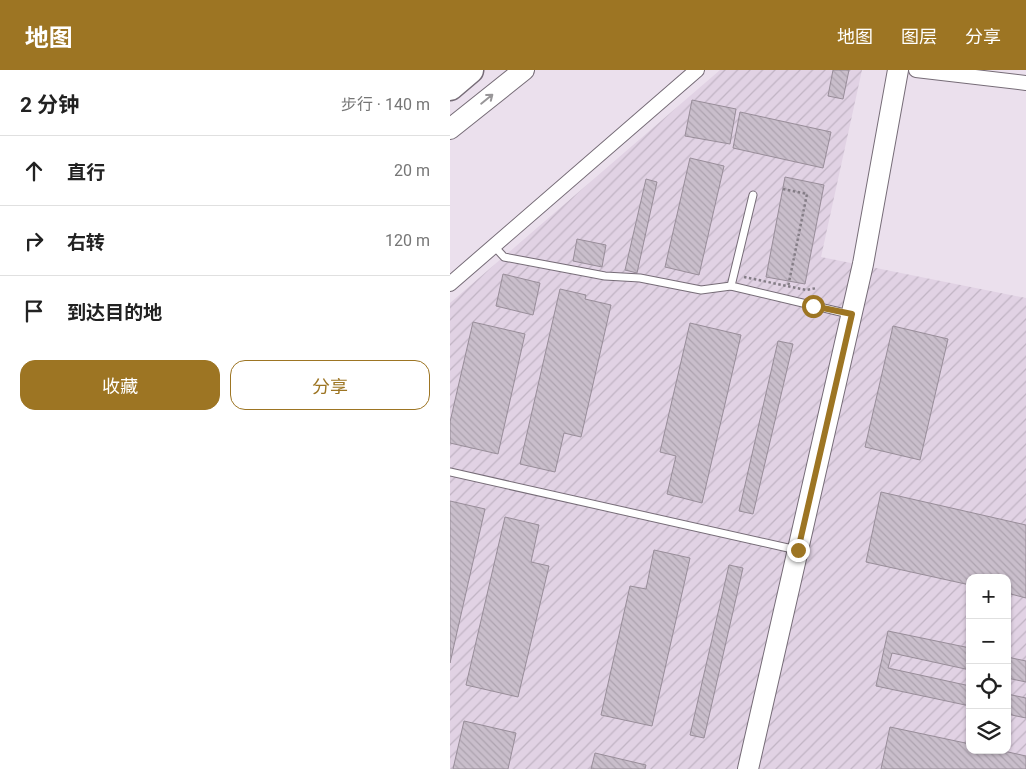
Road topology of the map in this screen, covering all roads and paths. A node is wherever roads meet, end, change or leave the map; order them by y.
1 (470, 70) edge
2 (524, 70) edge
3 (697, 70) edge
4 (898, 70) edge
5 (916, 70) edge
6 (1019, 78) edge
7 (450, 87) edge
8 (450, 129) edge
9 (783, 188) dead end
10 (753, 195) dead end
11 (494, 246) junction
12 (744, 277) dead end
13 (450, 284) edge
14 (731, 286) junction
15 (788, 287) junction
16 (817, 288) dead end
17 (852, 314) junction
18 (450, 472) edge
19 (798, 550) junction
20 (748, 769) edge

1 - 7 highway
8 -> 2 street
3 - 11 street
4 - 17 street
5 - 6 street
9 - 15 path
10 - 14 lane
11 - 13 street
11 - 14 lane
12 - 15 path
14 - 17 lane
15 - 16 path
17 - 19 street
18 - 19 lane
19 - 20 street

